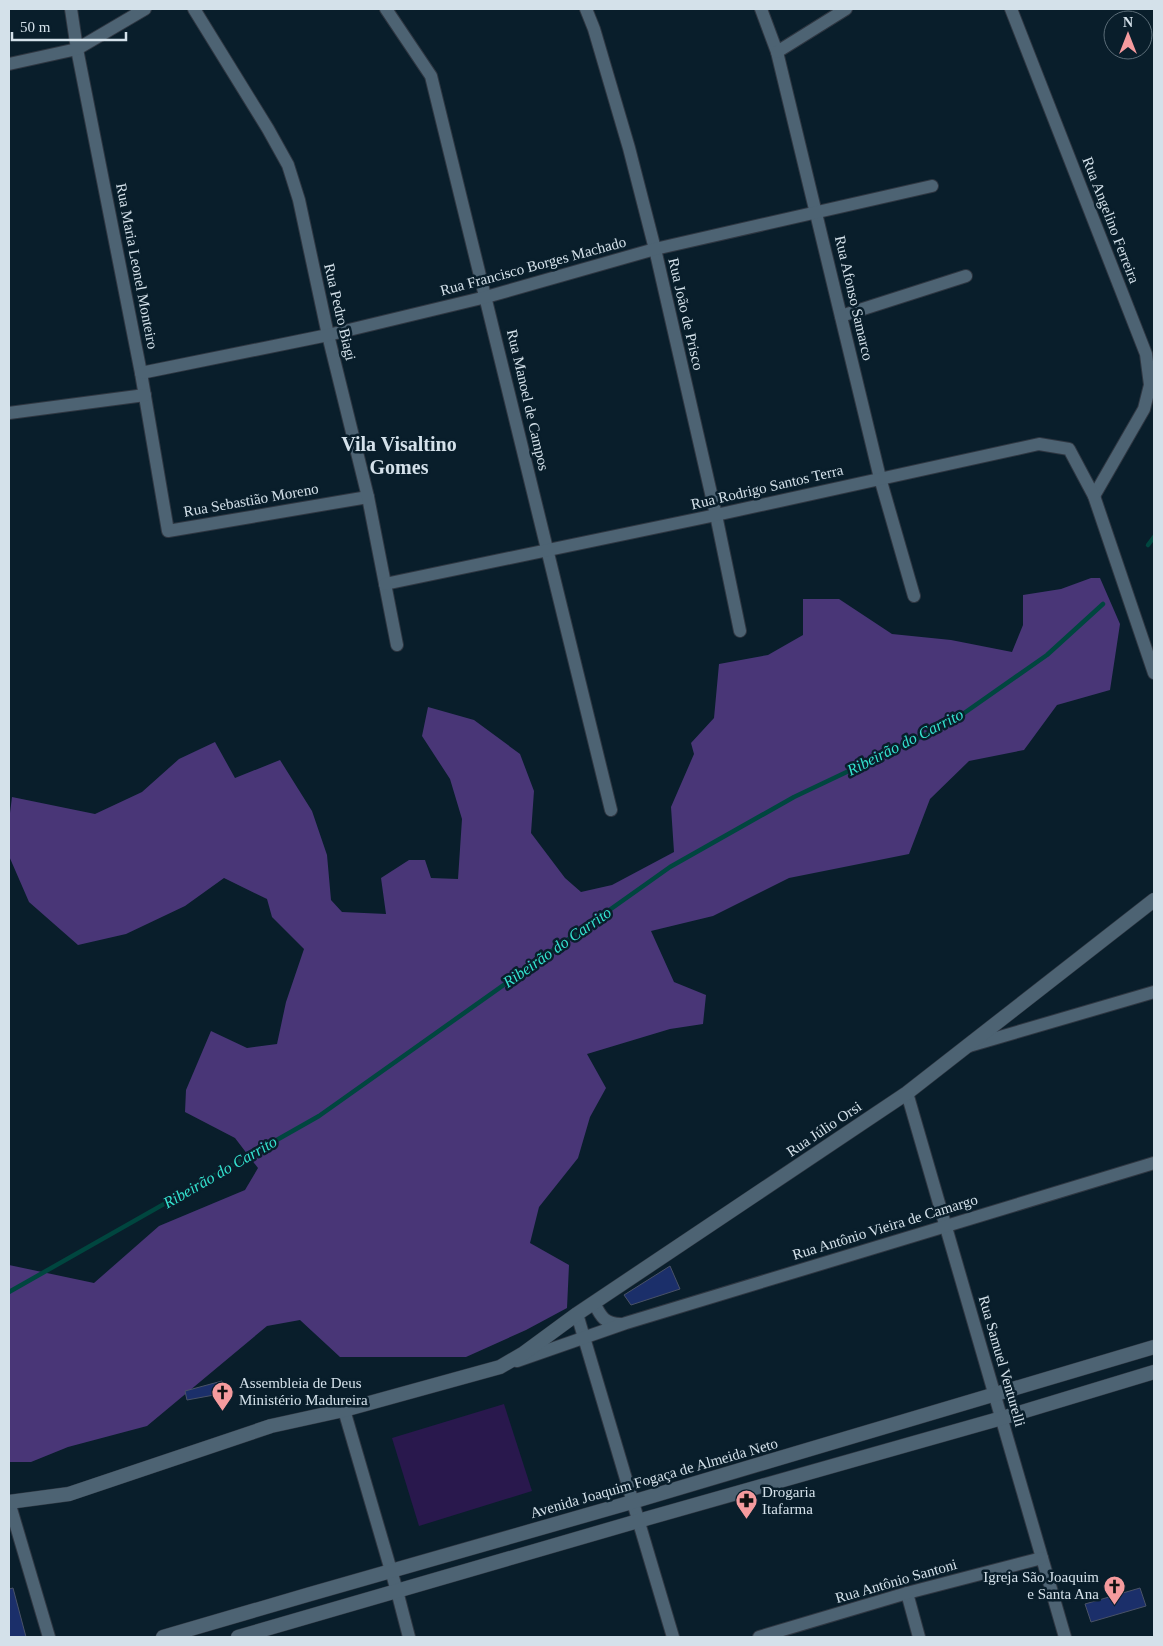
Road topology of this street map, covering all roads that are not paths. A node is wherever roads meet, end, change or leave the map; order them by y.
1 (71, 9) edge
2 (145, 9) edge
3 (194, 9) edge
4 (386, 9) edge
5 (586, 9) edge
6 (761, 9) edge
7 (846, 9) edge
8 (1011, 9) edge
9 (77, 49) junction
10 (777, 52) junction
11 (9, 64) edge
12 (932, 186) dead end
13 (816, 211) junction
14 (655, 249) junction
15 (966, 276) dead end
16 (486, 297) junction
17 (841, 316) junction
18 (328, 336) junction
19 (141, 373) junction
20 (145, 396) junction
21 (9, 413) edge
22 (880, 478) junction
23 (1094, 496) junction
24 (368, 497) junction
25 (716, 515) junction
26 (168, 531) joint
27 (547, 551) junction
28 (385, 584) junction
29 (914, 596) dead end
30 (740, 631) dead end
31 (397, 645) dead end
32 (1154, 673) edge
33 (611, 810) dead end
34 (1154, 900) edge
35 (1154, 992) edge
36 (964, 1047) junction
37 (907, 1093) junction
38 (1154, 1163) edge
39 (947, 1225) junction
40 (594, 1303) junction
41 (577, 1314) junction
42 (626, 1323) junction
43 (584, 1337) junction
44 (1154, 1347) edge
45 (500, 1367) junction
46 (1154, 1372) edge
47 (993, 1393) junction
48 (344, 1410) junction
49 (1002, 1418) junction
50 (9, 1502) edge
51 (633, 1502) junction
52 (638, 1520) junction
53 (1042, 1558) junction
54 (391, 1570) junction
55 (397, 1591) junction
56 (907, 1594) junction
57 (50, 1637) edge
58 (162, 1637) edge
59 (238, 1637) edge
60 (409, 1637) edge
61 (673, 1637) edge
62 (759, 1637) edge
63 (918, 1637) edge
64 (1065, 1637) edge

1 - 9 street, Rua Maria Leonel Monteiro
2 - 9 street
3 - 18 street, Rua Pedro Biagi
4 - 16 street, Rua Manoel de Campos
5 - 14 street, Rua João de Prisco
6 - 10 street, Rua Afonso Samarco
7 - 10 street
8 - 23 street, Rua Angelino Ferreira
9 - 11 street
9 - 19 street, Rua Maria Leonel Monteiro
10 - 13 street, Rua Afonso Samarco
12 - 13 street, Rua Francisco Borges Machado
13 - 14 street, Rua Francisco Borges Machado
13 - 17 street, Rua Afonso Samarco
14 - 16 street, Rua Francisco Borges Machado
14 - 25 street, Rua João de Prisco
15 - 17 street
16 - 18 street, Rua Francisco Borges Machado
16 - 27 street, Rua Manoel de Campos
17 - 22 street, Rua Afonso Samarco
18 - 19 street, Rua Francisco Borges Machado
18 - 24 street, Rua Pedro Biagi
19 - 20 street, Rua Maria Leonel Monteiro
20 - 21 street
20 - 26 street, Rua Maria Leonel Monteiro
22 - 23 street, Rua Rodrigo Santos Terra
22 - 25 street, Rua Rodrigo Santos Terra
22 - 29 street, Rua Afonso Samarco
23 - 32 street, Rua Rodrigo Santos Terra
24 - 26 street, Rua Sebastião Moreno
24 - 28 street, Rua Pedro Biagi
25 - 27 street, Rua Rodrigo Santos Terra
25 - 30 street, Rua João de Prisco
27 - 28 street, Rua Rodrigo Santos Terra
27 - 33 street, Rua Manoel de Campos
28 - 31 street, Rua Pedro Biagi
34 - 36 street, Rua Júlio Orsi
35 - 36 street
36 - 37 street, Rua Júlio Orsi
37 - 39 street, Rua Samuel Venturelli
37 - 40 street, Rua Júlio Orsi
38 - 39 street, Rua Antônio Vieira de Camargo
39 - 42 street, Rua Antônio Vieira de Camargo
39 - 47 street, Rua Samuel Venturelli
40 - 41 street, Rua Júlio Orsi
40 - 42 street
41 - 43 street
41 - 45 street, Rua Júlio Orsi
42 - 43 street, Rua Antônio Vieira de Camargo
43 - 45 street, Rua Antônio Vieira de Camargo
43 - 51 street
44 - 47 street, Avenida Joaquim Fogaça de Almeida Neto
45 - 48 street, Rua Júlio Orsi
46 - 49 street
47 - 49 street, Rua Samuel Venturelli
47 - 51 street, Avenida Joaquim Fogaça de Almeida Neto
48 - 50 street, Rua Júlio Orsi
48 - 54 street
49 - 52 street
49 - 53 street, Rua Samuel Venturelli
50 - 57 street
51 - 52 street
51 - 54 street, Avenida Joaquim Fogaça de Almeida Neto
52 - 55 street
52 - 61 street
53 - 56 street, Rua Antônio Santoni
53 - 64 street, Rua Samuel Venturelli
54 - 55 street
54 - 58 street, Avenida Joaquim Fogaça de Almeida Neto
55 - 59 street
55 - 60 street
56 - 62 street, Rua Antônio Santoni
56 - 63 street

